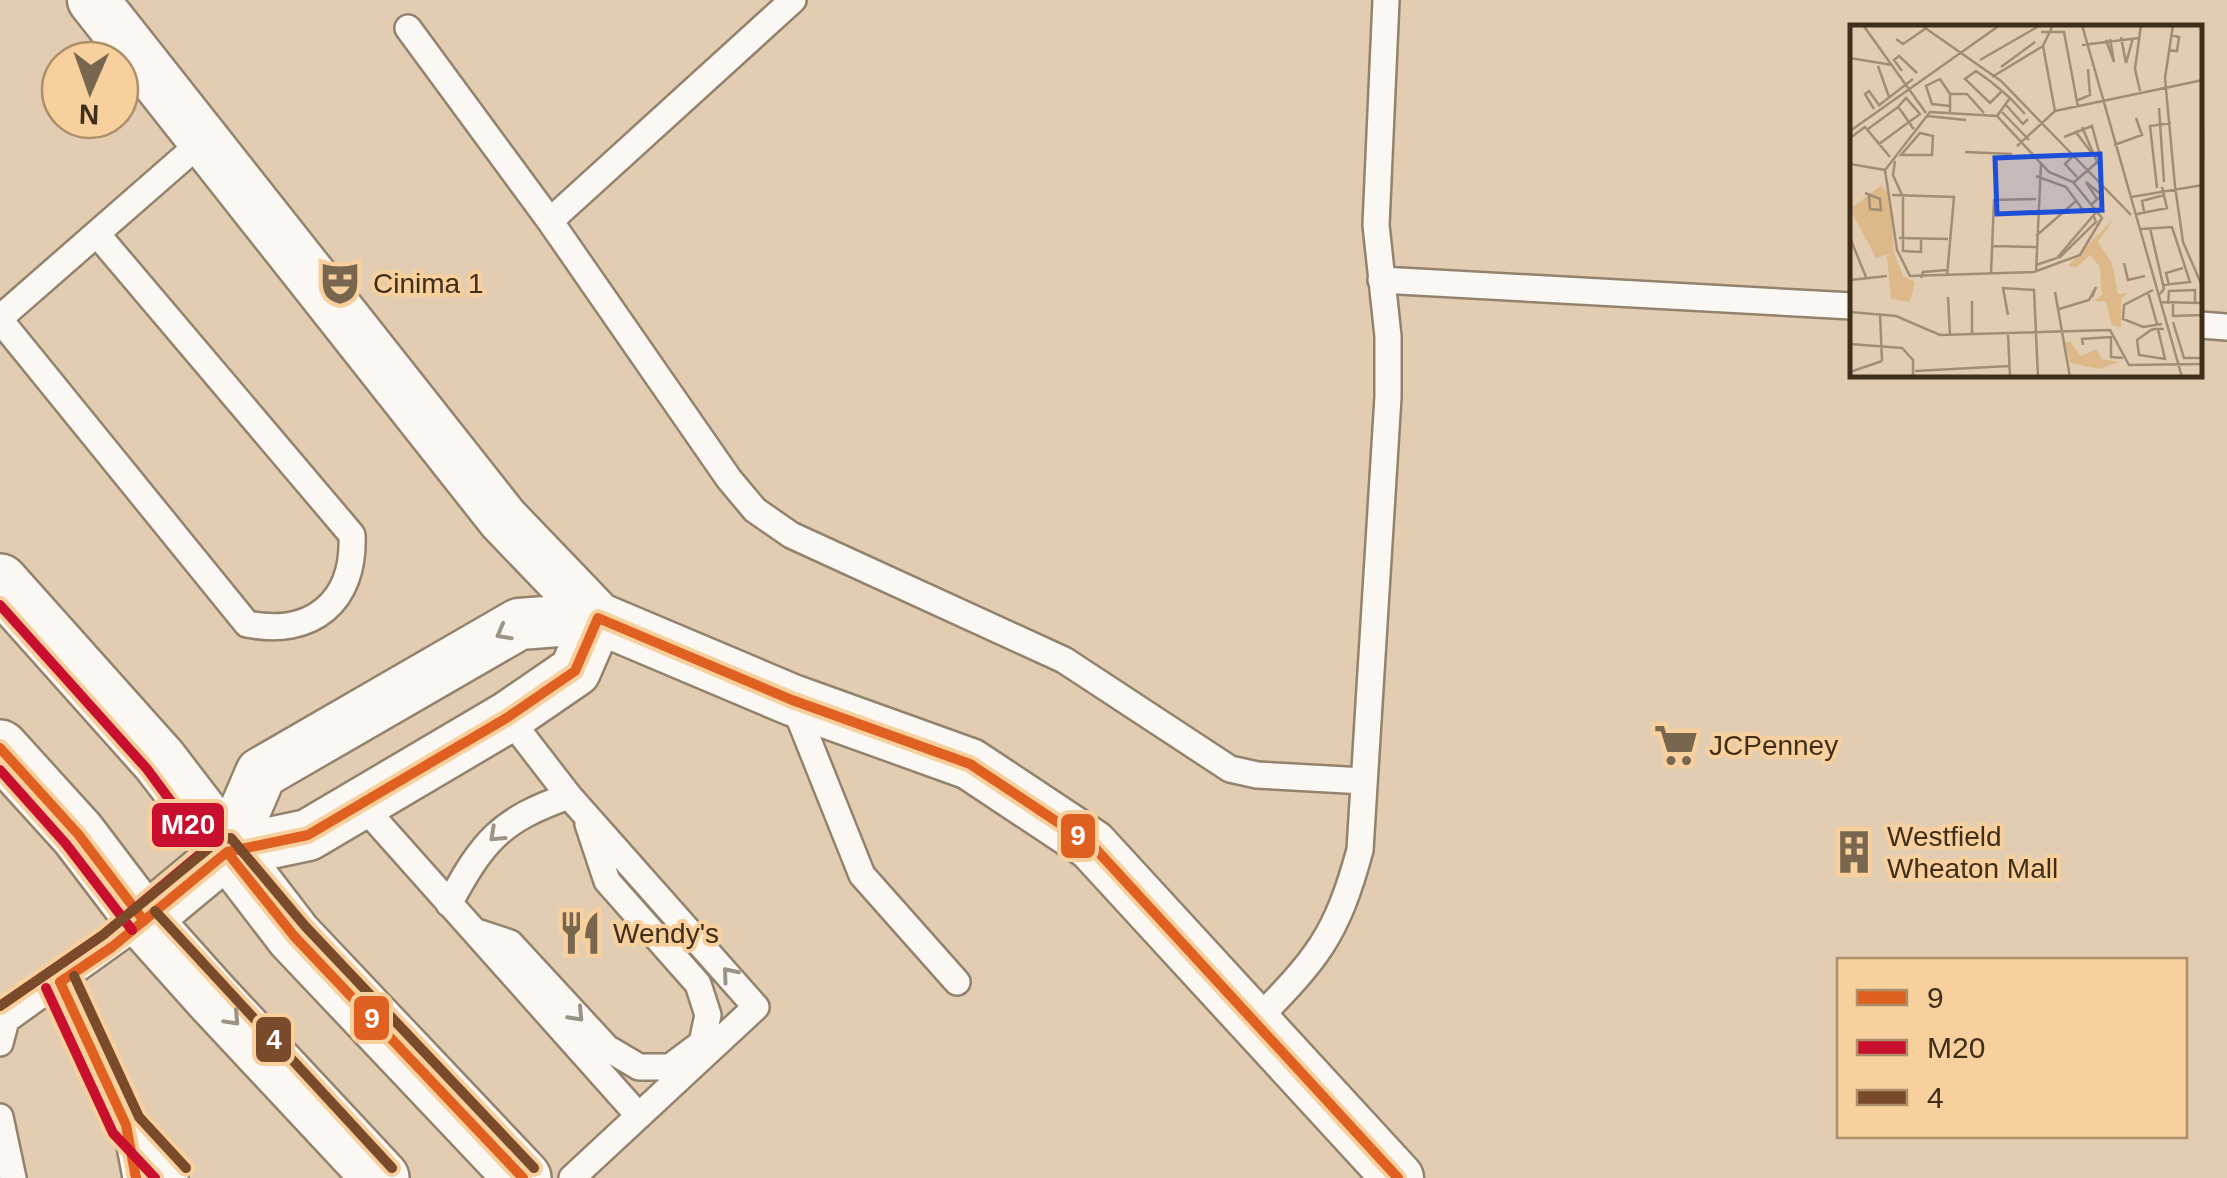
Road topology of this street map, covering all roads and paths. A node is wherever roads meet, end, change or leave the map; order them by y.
1 (793, 0) edge
2 (1386, 0) edge
3 (99, 2) edge
4 (408, 28) dead end
5 (206, 138) junction
6 (550, 220) junction
7 (97, 234) junction
8 (1381, 280) junction
9 (1850, 306) edge
10 (0, 319) edge
11 (2202, 325) edge
12 (2227, 327) edge
13 (0, 582) edge
14 (598, 618) junction
15 (792, 700) junction
16 (508, 717) junction
17 (0, 748) edge
18 (1364, 781) junction
19 (361, 804) junction
20 (577, 805) junction
21 (226, 852) junction
22 (449, 904) junction
23 (144, 920) junction
24 (478, 932) junction
25 (60, 982) junction
26 (957, 982) dead end
27 (1255, 1022) junction
28 (0, 1042) edge
29 (639, 1116) junction
30 (0, 1117) edge
31 (126, 1124) junction
32 (13, 1178) edge
33 (136, 1178) edge
34 (175, 1178) edge
35 (381, 1178) edge
36 (523, 1178) edge
37 (572, 1178) edge
38 (1398, 1178) edge

1 - 6 lane
2 - 8 lane
3 - 5 street
4 - 6 lane
5 - 7 lane
5 - 14 street
6 - 18 lane
7 - 10 lane
7 - 10 lane
8 - 9 lane
8 - 18 lane
11 - 12 lane
13 - 21 main road
14 - 15 street
14 - 16 street
14 -> 21 street
15 - 26 lane
15 - 27 street
16 - 19 street
16 - 20 lane
17 - 23 main road
18 - 27 lane
19 - 21 street
19 - 22 lane
20 -> 22 lane
24 -> 20 lane
29 -> 20 lane
21 - 23 street
21 - 36 main road
22 - 24 lane
23 - 25 lane
23 -> 35 main road
24 - 29 lane
25 - 28 lane
25 - 31 lane
27 - 38 street
29 - 37 lane
30 - 32 lane
31 - 33 lane
31 - 34 lane

